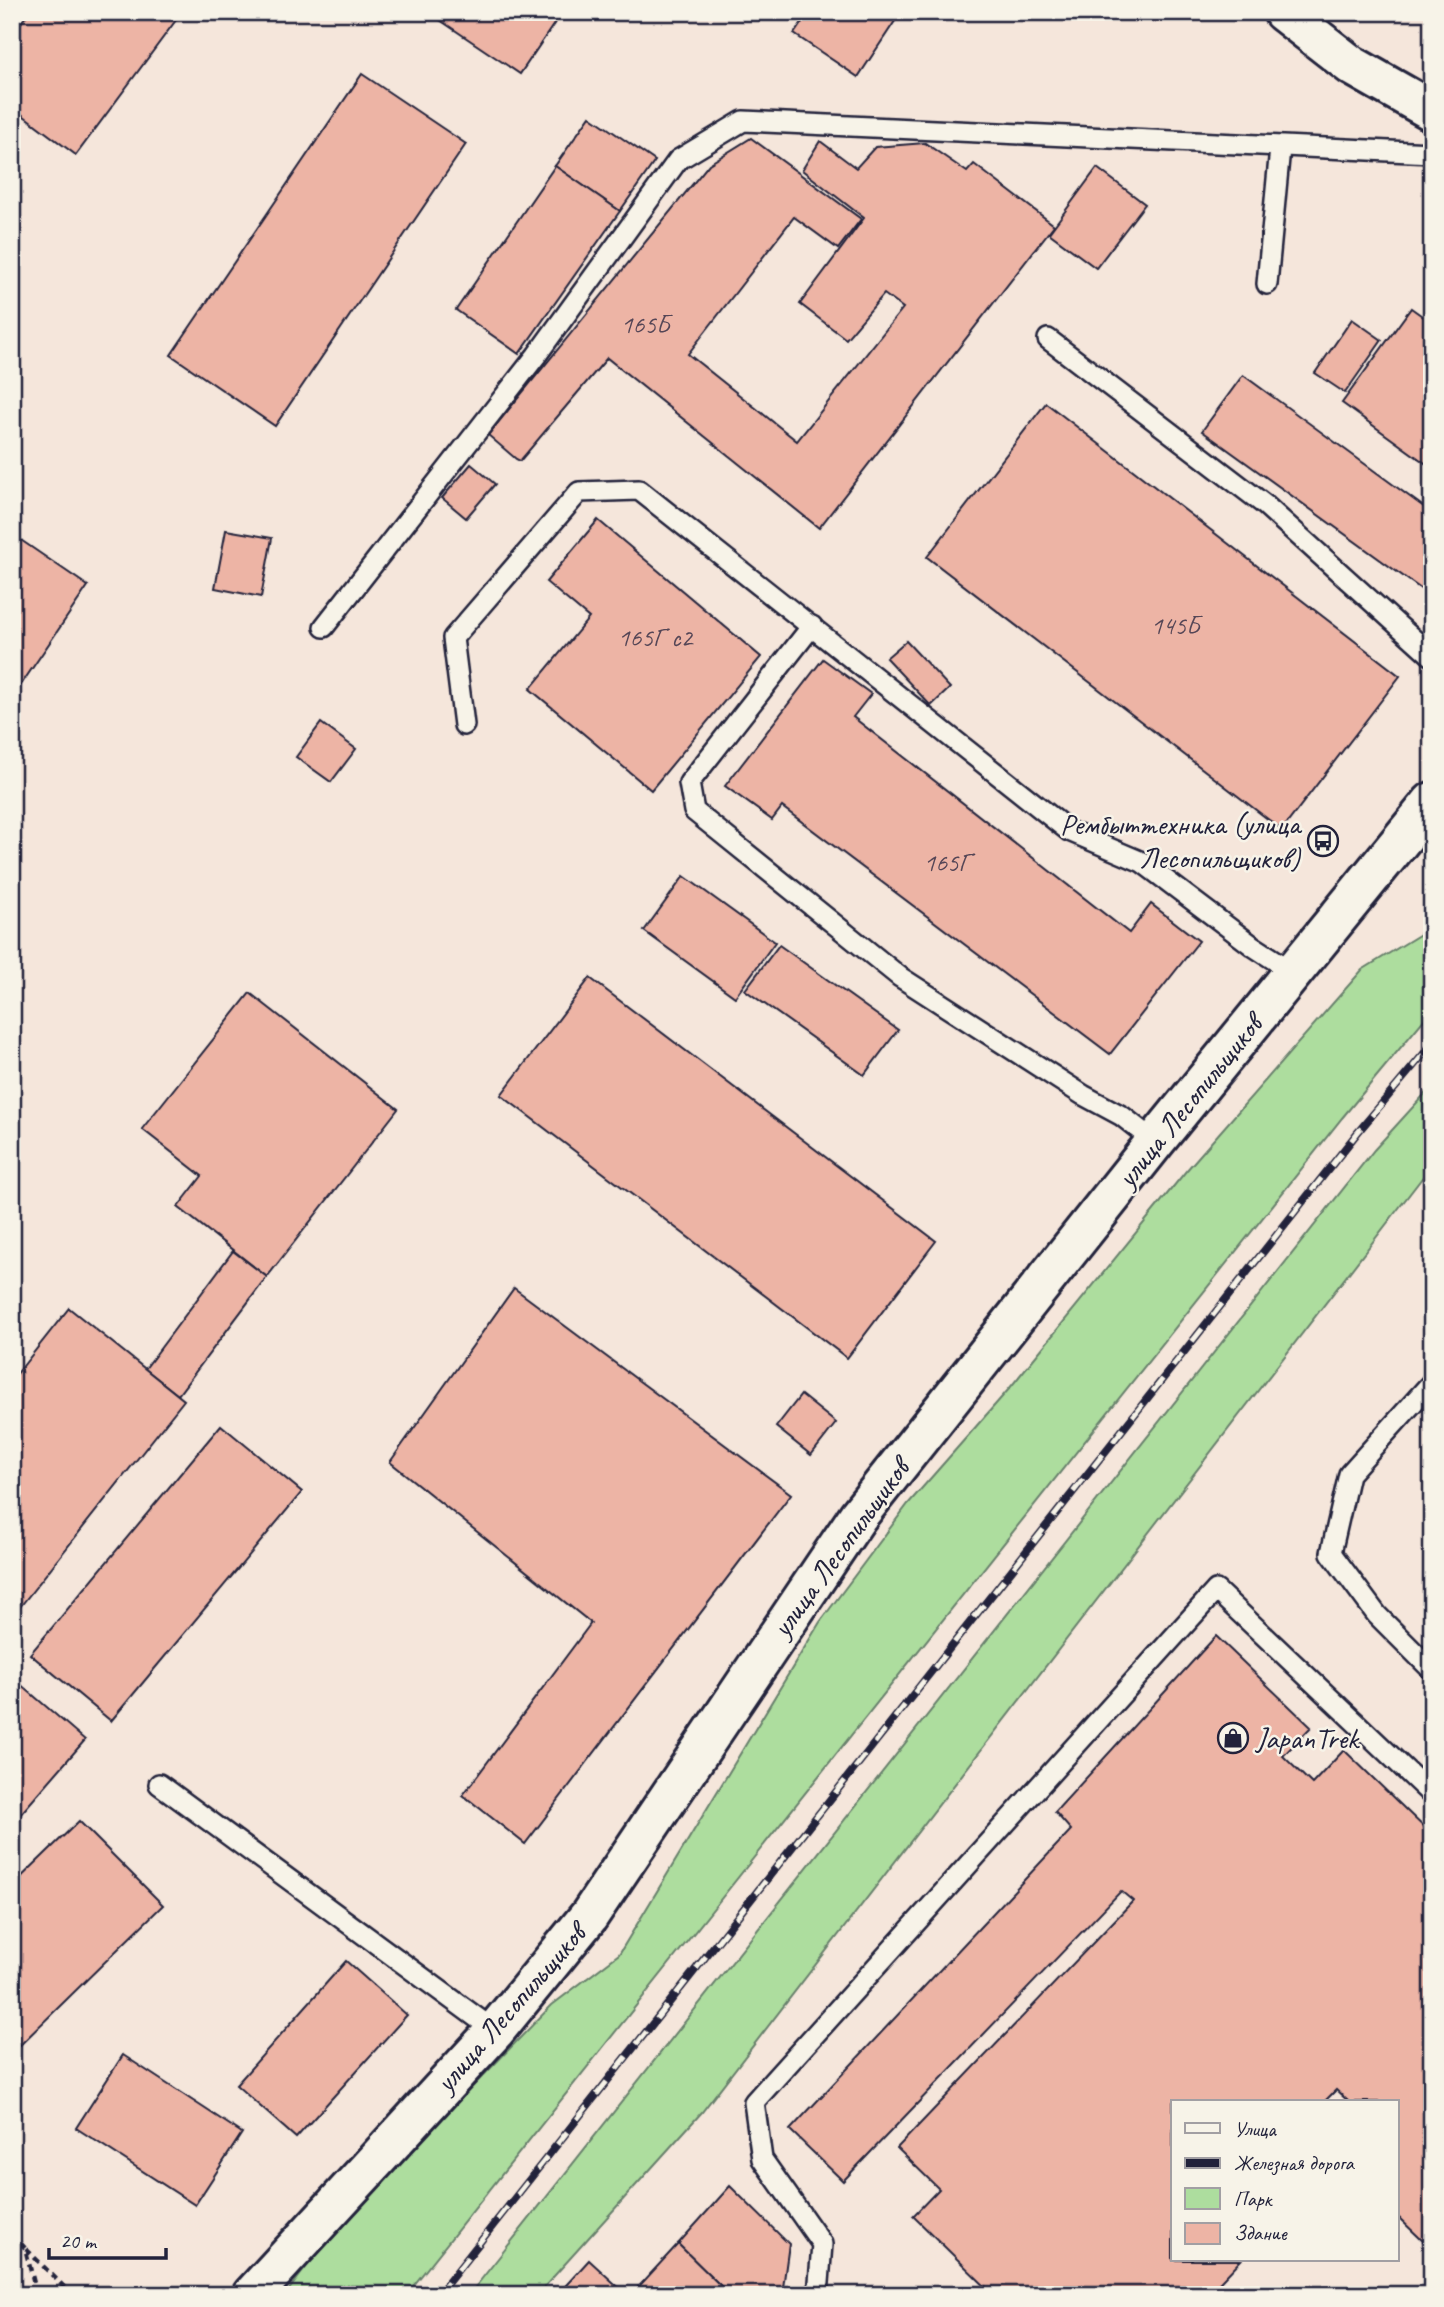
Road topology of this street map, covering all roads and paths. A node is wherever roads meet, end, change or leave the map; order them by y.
1 (1283, 12) edge
2 (1432, 111) edge
3 (1280, 148) junction
4 (1432, 153) edge
5 (1267, 284) dead end
6 (1048, 339) dead end
7 (812, 626) junction
8 (324, 627) dead end
9 (1432, 656) edge
10 (464, 726) dead end
11 (1432, 802) edge
12 (1293, 972) junction
13 (1155, 1142) junction
14 (1432, 1381) edge
15 (1432, 1670) edge
16 (159, 1784) dead end
17 (1432, 1795) edge
18 (495, 2031) junction
19 (12, 2234) edge
20 (25, 2248) junction
21 (37, 2295) edge
22 (72, 2295) edge
23 (252, 2295) edge
24 (818, 2295) edge

1 - 2 main road
3 - 4 lane
3 - 5 lane
3 - 8 lane
6 - 9 lane
7 - 10 lane
7 - 12 lane
7 - 13 lane
11 - 12 main road, улица Лесопильщиков
12 - 13 main road, улица Лесопильщиков
13 - 18 main road, улица Лесопильщиков
14 - 15 lane
16 - 18 lane
17 - 24 lane
18 - 23 main road, улица Лесопильщиков
19 - 20 path
20 - 21 path
20 - 22 path

